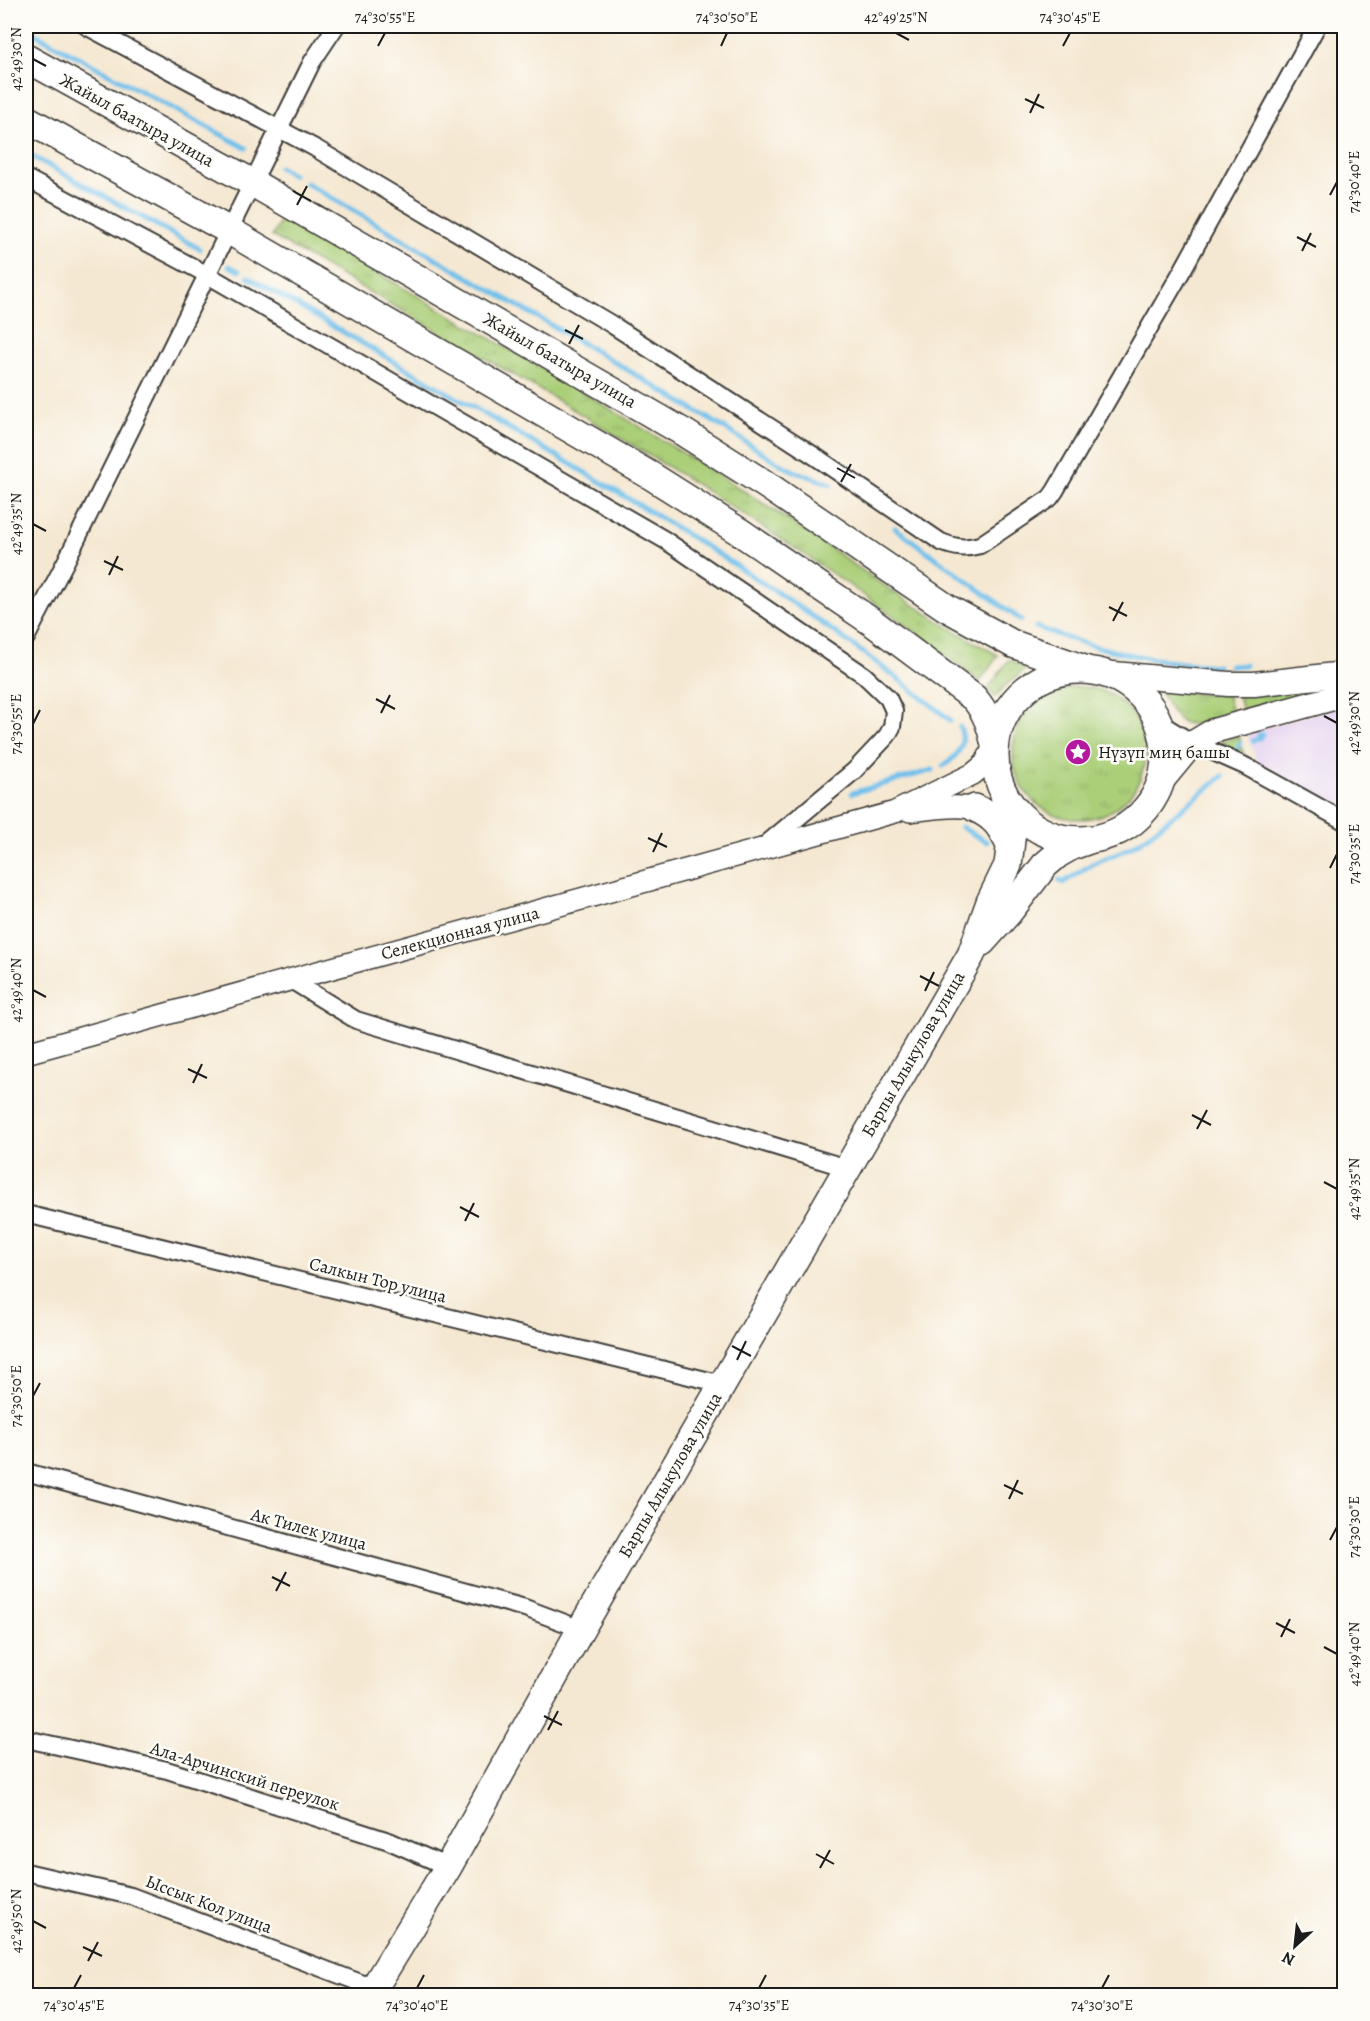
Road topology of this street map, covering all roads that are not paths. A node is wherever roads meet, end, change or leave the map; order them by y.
1 (86, 26) edge
2 (336, 26) edge
3 (1317, 26) edge
4 (26, 58) edge
5 (26, 119) edge
6 (279, 127) junction
7 (26, 178) edge
8 (251, 182) junction
9 (228, 230) junction
10 (206, 274) junction
11 (26, 638) edge
12 (1095, 671) junction
13 (1344, 674) edge
14 (1344, 695) edge
15 (1158, 722) junction
16 (1193, 743) junction
17 (995, 745) junction
18 (1161, 782) junction
19 (1007, 806) junction
20 (975, 808) junction
21 (895, 812) junction
22 (1344, 821) edge
23 (1094, 838) junction
24 (1011, 848) junction
25 (758, 850) junction
26 (971, 955) junction
27 (291, 980) junction
28 (26, 1053) edge
29 (847, 1168) junction
30 (26, 1214) edge
31 (722, 1384) junction
32 (26, 1472) edge
33 (581, 1629) junction
34 (26, 1739) edge
35 (448, 1867) junction
36 (26, 1872) edge
37 (371, 1992) edge

1 - 6 street
2 - 6 street
3 - 6 street
4 - 8 main road, Жайыл баатыра улица
5 - 9 main road
6 - 8 street
7 - 10 street
8 - 9 street
8 - 12 main road, Жайыл баатыра улица
9 - 10 street
9 - 17 main road
10 - 11 street
10 - 25 street
12 - 13 main road
12 - 15 main road
12 - 17 main road
14 - 16 main road
15 - 16 street
15 - 18 main road
16 - 18 main road
16 - 22 street
17 - 19 main road
17 - 21 street, Селекционная улица
18 - 23 main road
19 - 20 street, Селекционная улица
19 - 23 main road
19 - 24 main road, Барпы Алыкулова улица
20 - 21 street, Селекционная улица
20 - 24 main road
21 - 25 street, Селекционная улица
23 - 26 main road, Барпы Алыкулова улица
24 - 26 main road, Барпы Алыкулова улица
25 - 27 street, Селекционная улица
26 - 29 main road, Барпы Алыкулова улица
27 - 28 street, Селекционная улица
27 - 29 street
29 - 31 main road, Барпы Алыкулова улица
30 - 31 street, Салкын Тор улица
31 - 33 main road, Барпы Алыкулова улица
32 - 33 street, Ак Тилек улица
33 - 35 main road, Барпы Алыкулова улица
34 - 35 street, Ала-Арчинский переулок
35 - 37 main road, Барпы Алыкулова улица
36 - 37 street, Ыссык Кол улица

